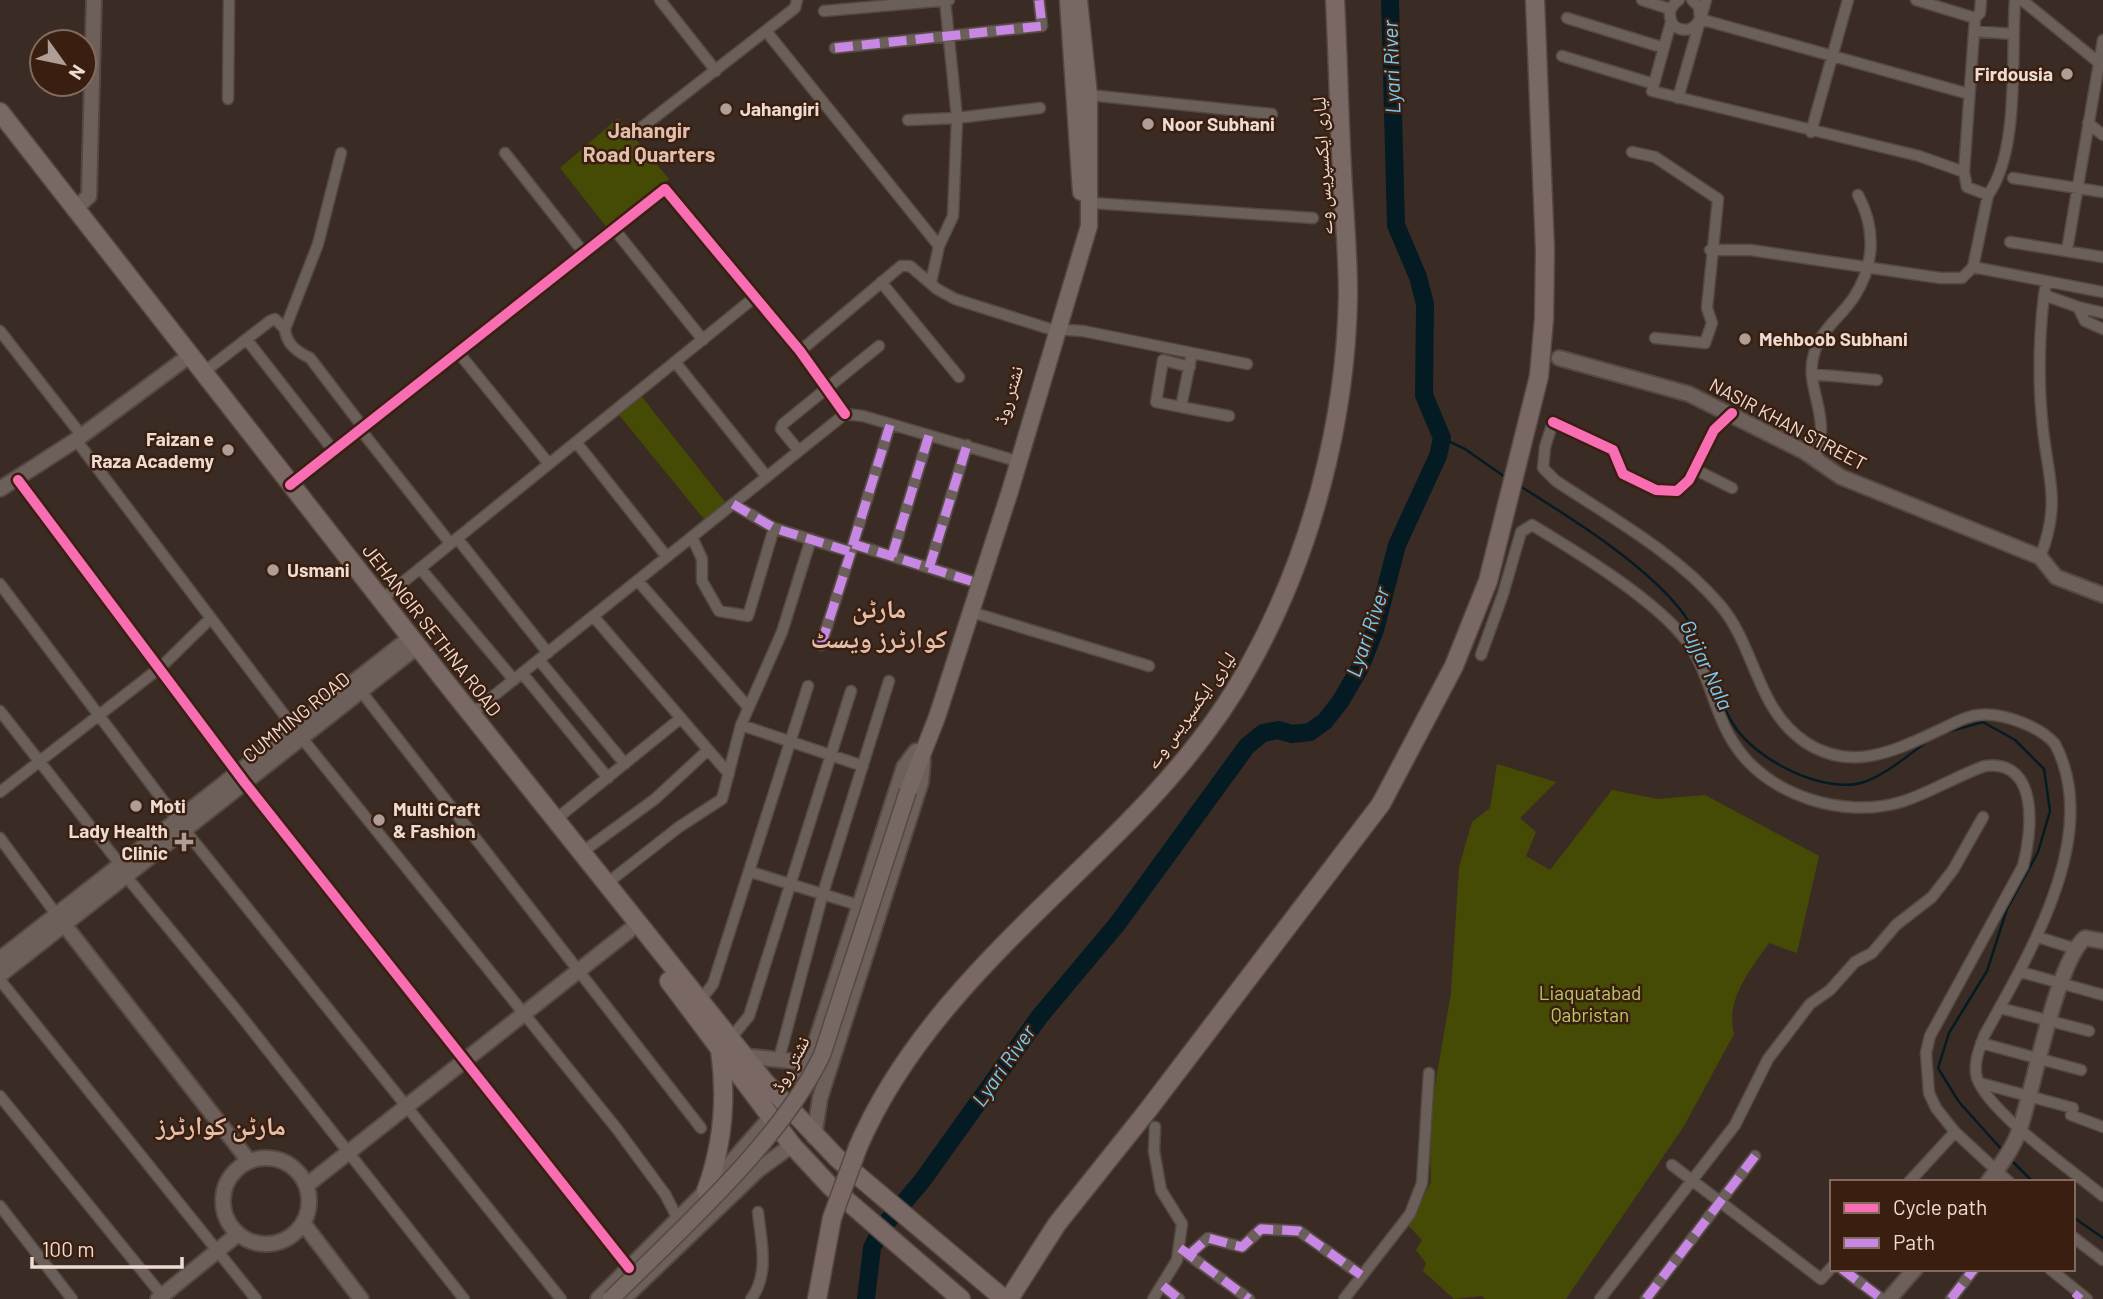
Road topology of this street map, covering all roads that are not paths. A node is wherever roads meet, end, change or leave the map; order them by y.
1 (94, 0) edge
2 (229, 0) edge
3 (660, 0) edge
4 (797, 0) edge
5 (947, 0) edge
6 (1039, 0) edge
7 (1068, 0) edge
8 (1079, 0) edge
9 (1335, 0) edge
10 (1535, 0) edge
11 (1642, 0) edge
12 (1692, 0) edge
13 (1706, 0) edge
14 (1848, 0) edge
15 (1916, 0) edge
16 (1981, 0) edge
17 (2015, 0) edge
18 (2022, 0) edge
19 (1676, 2) edge
20 (824, 11) dead end
21 (1567, 18) dead end
22 (1975, 18) junction
23 (1700, 19) junction
24 (1671, 22) junction
25 (766, 31) junction
26 (1974, 31) junction
27 (2012, 34) junction
28 (949, 38) junction
29 (2103, 40) edge
30 (835, 48) dead end
31 (1664, 48) junction
32 (1562, 56) dead end
33 (1833, 56) junction
34 (2101, 65) edge
35 (716, 71) junction
36 (1654, 84) junction
37 (1969, 94) junction
38 (1089, 95) junction
39 (1678, 98) junction
40 (228, 99) dead end
41 (1040, 108) dead end
42 (0, 112) edge
43 (1272, 114) dead end
44 (957, 118) junction
45 (908, 120) dead end
46 (2088, 123) junction
47 (0, 127) edge
48 (1811, 132) junction
49 (632, 135) dead end
50 (2103, 135) edge
51 (1632, 152) dead end
52 (341, 153) dead end
53 (505, 153) dead end
54 (1964, 172) junction
55 (2013, 178) dead end
56 (2077, 188) junction
57 (2103, 192) edge
58 (1858, 195) dead end
59 (1988, 195) junction
60 (1092, 203) junction
61 (76, 208) junction
62 (1313, 218) dead end
63 (614, 229) junction
64 (2010, 242) dead end
65 (939, 246) junction
66 (1710, 250) junction
67 (2067, 250) junction
68 (584, 253) junction
69 (2103, 257) edge
70 (1973, 267) junction
71 (1868, 269) junction
72 (881, 282) junction
73 (931, 282) junction
74 (2046, 283) junction
75 (2103, 292) edge
76 (2044, 295) junction
77 (755, 297) junction
78 (2078, 307) junction
79 (2103, 313) edge
80 (285, 329) junction
81 (2103, 329) edge
82 (1054, 330) junction
83 (0, 331) edge
84 (1655, 338) dead end
85 (247, 340) junction
86 (703, 340) junction
87 (879, 346) dead end
88 (800, 351) junction
89 (458, 352) junction
90 (1192, 353) junction
91 (1559, 358) dead end
92 (181, 362) junction
93 (675, 362) junction
94 (1247, 364) dead end
95 (1189, 367) junction
96 (204, 372) junction
97 (1812, 374) junction
98 (959, 377) dead end
99 (1877, 380) dead end
100 (827, 388) junction
101 (1181, 407) junction
102 (1732, 413) junction
103 (845, 414) junction
104 (1229, 416) dead end
105 (890, 425) junction
106 (360, 429) junction
107 (929, 435) junction
108 (79, 438) junction
109 (576, 442) junction
110 (967, 445) junction
111 (334, 450) junction
112 (799, 452) junction
113 (1010, 459) junction
114 (1816, 460) junction
115 (549, 464) junction
116 (1695, 469) junction
117 (767, 477) junction
118 (18, 480) junction
119 (290, 485) junction
120 (1732, 488) dead end
121 (0, 489) edge
122 (733, 504) junction
123 (774, 528) junction
124 (692, 537) junction
125 (454, 540) junction
126 (811, 540) junction
127 (852, 548) junction
128 (892, 556) junction
129 (667, 557) junction
130 (2040, 557) junction
131 (420, 568) junction
132 (929, 568) junction
133 (638, 581) junction
134 (971, 581) junction
135 (0, 584) edge
136 (2103, 594) edge
137 (381, 600) junction
138 (971, 612) junction
139 (593, 616) junction
140 (211, 618) junction
141 (410, 644) junction
142 (821, 645) dead end
143 (548, 653) junction
144 (1481, 654) dead end
145 (539, 660) junction
146 (1149, 666) dead end
147 (161, 667) junction
148 (518, 677) junction
149 (889, 681) dead end
150 (808, 687) dead end
151 (360, 690) junction
152 (851, 691) dead end
153 (748, 707) junction
154 (0, 711) edge
155 (98, 715) junction
156 (471, 715) junction
157 (681, 718) junction
158 (741, 725) junction
159 (298, 732) junction
160 (792, 742) junction
161 (708, 750) junction
162 (917, 753) junction
163 (832, 755) junction
164 (40, 761) junction
165 (625, 764) junction
166 (863, 766) junction
167 (729, 774) junction
168 (242, 777) junction
169 (608, 778) junction
170 (0, 792) edge
171 (1983, 817) dead end
172 (555, 820) junction
173 (181, 824) junction
174 (2081, 829) dead end
175 (0, 838) edge
176 (581, 853) junction
177 (122, 869) junction
178 (751, 872) junction
179 (791, 883) junction
180 (606, 884) junction
181 (2069, 887) dead end
182 (823, 893) junction
183 (858, 905) junction
184 (60, 919) junction
185 (630, 930) junction
186 (2041, 938) junction
187 (2103, 941) edge
188 (2076, 948) junction
189 (1, 956) edge
190 (578, 971) junction
191 (2021, 972) junction
192 (0, 977) edge
193 (2063, 983) junction
194 (2103, 995) edge
195 (700, 1001) junction
196 (2000, 1008) junction
197 (523, 1014) junction
198 (2049, 1021) junction
199 (2089, 1031) dead end
200 (725, 1044) junction
201 (1981, 1044) junction
202 (745, 1056) junction
203 (779, 1059) junction
204 (2038, 1059) junction
205 (464, 1060) junction
206 (809, 1063) junction
207 (2081, 1070) dead end
208 (1429, 1073) dead end
209 (1980, 1083) junction
210 (2028, 1095) junction
211 (0, 1096) edge
212 (407, 1106) junction
213 (778, 1111) junction
214 (1155, 1127) dead end
215 (2103, 1127) edge
216 (701, 1128) dead end
217 (2019, 1130) junction
218 (1955, 1132) junction
219 (814, 1137) junction
220 (792, 1145) junction
221 (739, 1151) junction
222 (347, 1153) junction
223 (1755, 1156) dead end
224 (249, 1161) junction
225 (1672, 1165) dead end
226 (758, 1170) junction
227 (1995, 1173) edge
228 (1911, 1180) edge
229 (1692, 1183) junction
230 (307, 1185) junction
231 (706, 1191) junction
232 (2103, 1196) edge
233 (1720, 1204) junction
234 (0, 1206) edge
235 (758, 1212) dead end
236 (678, 1219) junction
237 (303, 1223) junction
238 (238, 1234) junction
239 (2075, 1239) edge
240 (1180, 1248) junction
241 (217, 1251) junction
242 (1189, 1255) junction
243 (2103, 1260) edge
244 (629, 1268) junction
245 (1830, 1269) edge
246 (1845, 1271) edge
247 (1912, 1271) edge
248 (1972, 1271) edge
249 (2052, 1271) edge
250 (1361, 1276) junction
251 (1163, 1286) junction
252 (2081, 1297) edge
253 (162, 1298) edge
254 (72, 1299) edge
255 (256, 1299) edge
256 (361, 1299) edge
257 (464, 1299) edge
258 (561, 1299) edge
259 (598, 1299) edge
260 (611, 1299) edge
261 (622, 1299) edge
262 (751, 1299) edge
263 (817, 1299) edge
264 (961, 1299) edge
265 (1004, 1299) edge
266 (1009, 1299) edge
267 (1153, 1299) edge
268 (1179, 1299) edge
269 (1249, 1299) edge
270 (1344, 1299) edge
271 (1600, 1299) edge
272 (1646, 1299) edge
273 (1882, 1299) edge
274 (1889, 1299) edge
275 (1951, 1299) edge

1 - 61 street
2 - 40 street
3 - 35 street
4 - 25 street
5 - 20 street
5 - 28 street
6 - 28 street
7 - 82 main road, نشتر روڈ
8 - 38 main road, نشتر روڈ
9 - 263 highway, لیاری ایکسپریس وے, bridge
10 - 266 highway
11 - 19 street
12 - 23 street
13 - 23 street
14 - 33 street
15 - 22 street
16 - 22 street
17 - 27 street
18 - 34 street
19 - 24 street
21 - 31 street
22 - 26 street
23 - 24 street
23 - 33 street
23 - 39 street
24 - 31 street
25 - 35 street
25 - 65 street
26 - 27 street
26 - 37 street
27 - 59 street
28 - 30 street
28 - 44 street
29 - 34 street
31 - 36 street
32 - 36 street
33 - 37 street
33 - 48 street
34 - 46 street
35 - 49 street
36 - 39 street
37 - 54 street
38 - 43 street
38 - 60 main road, نشتر روڈ
39 - 48 street
41 - 44 street
42 - 61 highway, JEHANGIR SETHNA ROAD
44 - 45 street
44 - 65 street
46 - 50 street
46 - 56 street
47 - 92 highway, JEHANGIR SETHNA ROAD
48 - 54 street
51 - 66 street
52 - 80 street
53 - 68 street
54 - 59 street
55 - 56 street
56 - 57 street
56 - 67 street
58 - 71 street
59 - 70 street
60 - 62 street
60 - 82 main road, نشتر روڈ
61 - 96 highway, JEHANGIR SETHNA ROAD
63 - 68 street
63 - 77 street
63 - 86 street
64 - 67 street
65 - 73 street
66 - 71 street
66 - 84 street
67 - 69 street
68 - 89 street
70 - 71 street
70 - 74 street
71 - 97 street
72 - 73 street
72 - 88 street
72 - 98 street
73 - 82 street
74 - 75 street
74 - 76 street
76 - 78 street
76 - 130 street
77 - 86 street
77 - 88 street
78 - 79 street
78 - 81 street
80 - 85 street
80 - 106 street
82 - 90 street
82 - 113 main road, نشتر روڈ
82 - 138 main road, نشتر روڈ
83 - 108 street
85 - 96 street
85 - 111 street
86 - 93 street
87 - 100 street
88 - 100 street
89 - 106 street
89 - 115 street
90 - 94 street
90 - 95 street
91 - 102 street, NASIR KHAN STREET
92 - 108 street
92 - 141 highway, JEHANGIR SETHNA ROAD
93 - 109 street
93 - 117 street
95 - 101 street
95 - 101 street
96 - 119 highway, JEHANGIR SETHNA ROAD
97 - 99 street
97 - 114 street
100 - 103 street
100 - 112 street
101 - 104 street
102 - 114 street, NASIR KHAN STREET
102 - 116 street
103 - 105 street
103 - 112 street
105 - 107 street
105 - 127 street
106 - 111 street
106 - 125 street
107 - 110 street
107 - 128 street
108 - 118 street
108 - 140 street
109 - 115 street
109 - 129 street
110 - 113 street
110 - 132 street
111 - 119 street
112 - 117 street
113 - 134 main road, نشتر روڈ
114 - 130 street, NASIR KHAN STREET
115 - 125 street
116 - 120 street
116 - 174 street
117 - 122 street
118 - 121 street
118 - 147 street
119 - 137 highway, JEHANGIR SETHNA ROAD
122 - 123 street
122 - 124 street
123 - 124 street
123 - 126 street
124 - 129 street
125 - 131 street
125 - 143 street
126 - 127 street
126 - 153 street
127 - 128 street
127 - 142 street
128 - 132 street
129 - 133 street
130 - 136 street, NASIR KHAN STREET
131 - 137 street
131 - 148 street
132 - 134 street
133 - 139 street
133 - 153 street
134 - 162 main road, نشتر روڈ
135 - 155 street
137 - 141 highway, JEHANGIR SETHNA ROAD
138 - 146 street
138 - 162 main road, نشتر روڈ
139 - 143 street
139 - 157 street
140 - 147 street
140 - 159 street
141 - 151 street, CUMMING ROAD
141 - 156 highway, JEHANGIR SETHNA ROAD
141 - 159 street, CUMMING ROAD
141 - 185 highway, JEHANGIR SETHNA ROAD
143 - 145 street
144 - 218 street
145 - 148 street
145 - 165 street
147 - 155 street
147 - 168 street
148 - 156 street
148 - 169 street
149 - 166 street
150 - 160 street
151 - 159 street, CUMMING ROAD
151 - 190 street
152 - 163 street
153 - 158 street
154 - 164 street
155 - 164 street
155 - 173 street
156 - 172 highway, JEHANGIR SETHNA ROAD
157 - 161 street
157 - 165 street
158 - 160 street
158 - 167 street
159 - 168 street, CUMMING ROAD
159 - 197 street
160 - 163 street
160 - 178 street
161 - 167 street
161 - 176 street
162 - 183 street, نشتر روڈ
162 - 219 street, نشتر روڈ
162 - 260 main road, نشتر روڈ, bridge
163 - 166 street
163 - 179 street
164 - 170 street
164 - 177 street
165 - 169 street
166 - 182 street
167 - 180 street
168 - 173 street, CUMMING ROAD
168 - 205 street
169 - 172 street
171 - 229 street
172 - 176 highway, JEHANGIR SETHNA ROAD
173 - 177 street, CUMMING ROAD
173 - 212 street
175 - 184 street
176 - 180 highway, JEHANGIR SETHNA ROAD
177 - 184 street, CUMMING ROAD
177 - 222 street
178 - 179 street
178 - 195 street
179 - 182 street
179 - 200 street
180 - 195 highway, JEHANGIR SETHNA ROAD
181 - 186 street
182 - 183 street
182 - 203 street
183 - 206 street, نشتر روڈ
184 - 189 street, CUMMING ROAD
184 - 192 street, CUMMING ROAD
184 - 224 street
185 - 190 street
185 - 200 highway, JEHANGIR SETHNA ROAD
186 - 188 street
186 - 191 street
187 - 188 street
188 - 193 street
190 - 197 street
190 - 216 street
191 - 193 street
191 - 196 street
192 - 241 street
193 - 194 street
193 - 198 street
195 - 200 highway, JEHANGIR SETHNA ROAD
196 - 198 street
196 - 201 street
197 - 205 street
197 - 236 street
198 - 199 street
198 - 204 street
200 - 202 highway, JEHANGIR SETHNA ROAD
200 - 213 highway, JEHANGIR SETHNA ROAD
200 - 231 highway
201 - 204 street
201 - 209 street
202 - 203 street, نشتر روڈ
202 - 213 highway, JEHANGIR SETHNA ROAD
203 - 206 street, نشتر روڈ
204 - 207 street
204 - 210 street
205 - 212 street
205 - 244 street
206 - 213 street, نشتر روڈ
208 - 250 street
209 - 210 street
209 - 217 street
210 - 215 street
210 - 217 street
211 - 253 street
212 - 222 street
212 - 258 street
213 - 219 highway, JEHANGIR SETHNA ROAD
213 - 220 highway, JEHANGIR SETHNA ROAD
213 - 221 street, نشتر روڈ
214 - 240 street
217 - 227 street
217 - 232 street
218 - 227 street
218 - 228 street
219 - 265 highway, JEHANGIR SETHNA ROAD
220 - 226 street
220 - 264 highway, JEHANGIR SETHNA ROAD
221 - 226 street
221 - 231 street, نشتر روڈ
222 - 230 street
222 - 257 street
223 - 233 street
224 - 230 street
224 - 238 street
225 - 229 street
226 - 261 street
229 - 233 street
229 - 271 street
230 - 237 street
231 - 236 street, نشتر روڈ
233 - 245 street
233 - 272 street
234 - 254 street
235 - 262 street
236 - 244 street, نشتر روڈ
237 - 238 street
237 - 256 street
238 - 241 street
239 - 243 street
240 - 242 street
240 - 251 street
241 - 253 street
241 - 255 street
242 - 250 street
242 - 269 street
244 - 259 street, نشتر روڈ
246 - 273 street
247 - 274 street
248 - 275 street
249 - 252 street
250 - 270 street
251 - 267 street
251 - 268 street

